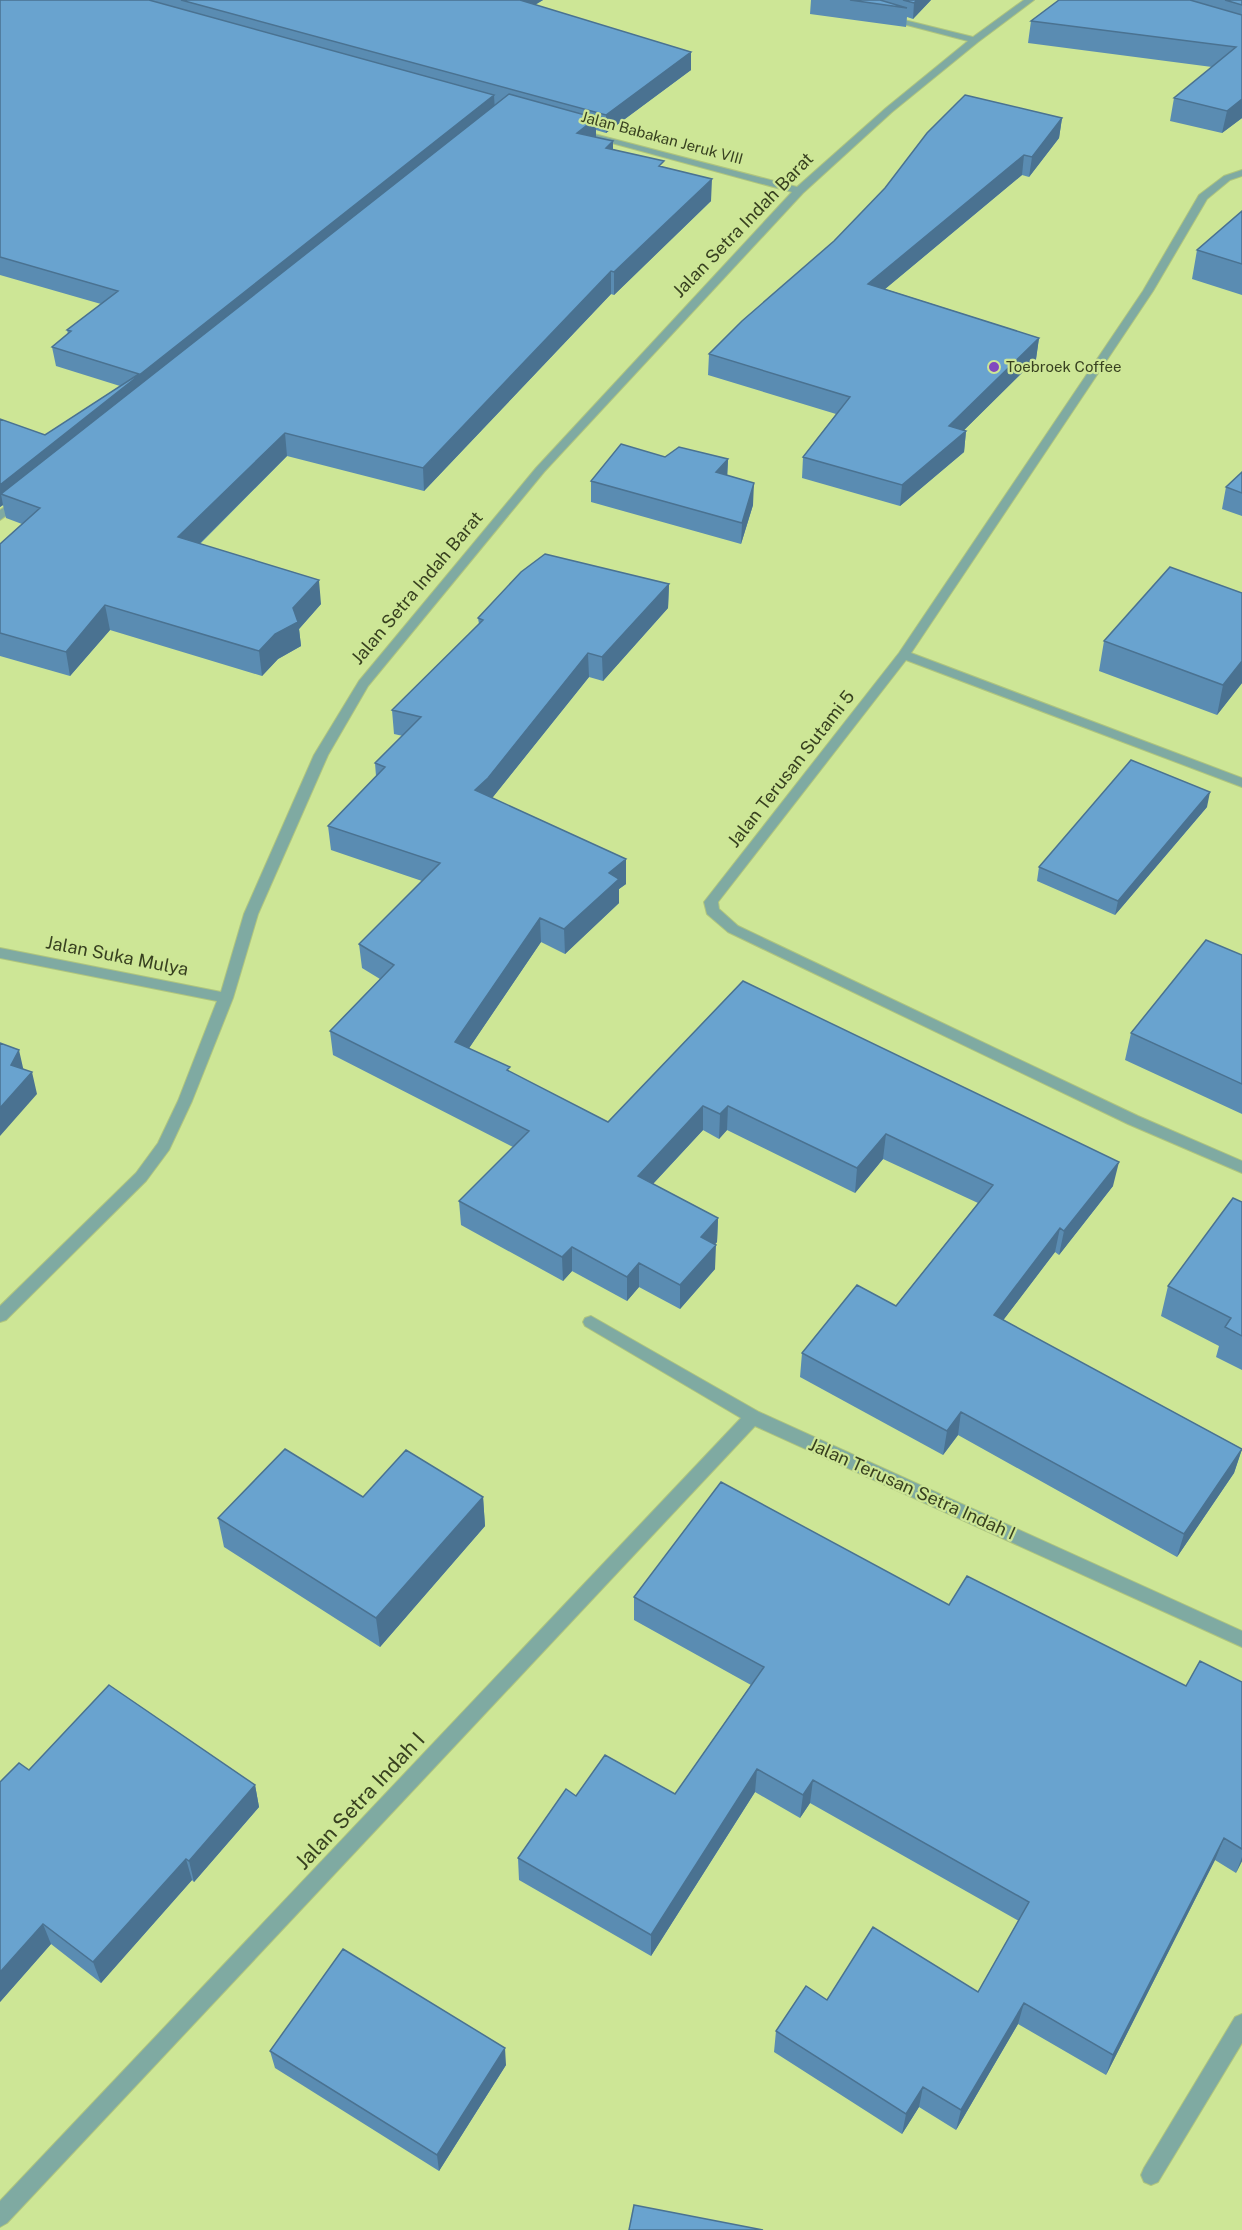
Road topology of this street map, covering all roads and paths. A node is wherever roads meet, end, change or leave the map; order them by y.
1 (1030, 0) edge
2 (877, 14) edge
3 (975, 40) junction
4 (563, 127) edge
5 (1242, 173) edge
6 (799, 191) junction
7 (27, 495) edge
8 (0, 516) edge
9 (904, 655) junction
10 (1242, 783) edge
11 (0, 953) edge
12 (226, 998) junction
13 (1242, 1167) edge
14 (0, 1316) edge
15 (591, 1322) dead end
16 (753, 1417) junction
17 (1242, 1639) edge
18 (1242, 2024) edge
19 (1151, 2175) dead end
20 (0, 2216) edge

1 - 3 street, Jalan Setra Indah Barat
2 - 3 street
3 - 6 street, Jalan Setra Indah Barat
4 - 6 street, Jalan Babakan Jeruk VIII
5 - 9 street, Jalan Terusan Sutami 5
6 - 12 street, Jalan Setra Indah Barat
7 - 8 street
9 - 10 street
9 - 13 street, Jalan Terusan Sutami 5
11 - 12 street, Jalan Suka Mulya
12 - 14 street, Jalan Setra Indah Barat
15 - 16 street, Jalan Terusan Setra Indah I
16 - 17 street, Jalan Terusan Setra Indah I
16 - 20 street, Jalan Setra Indah I
18 - 19 street

